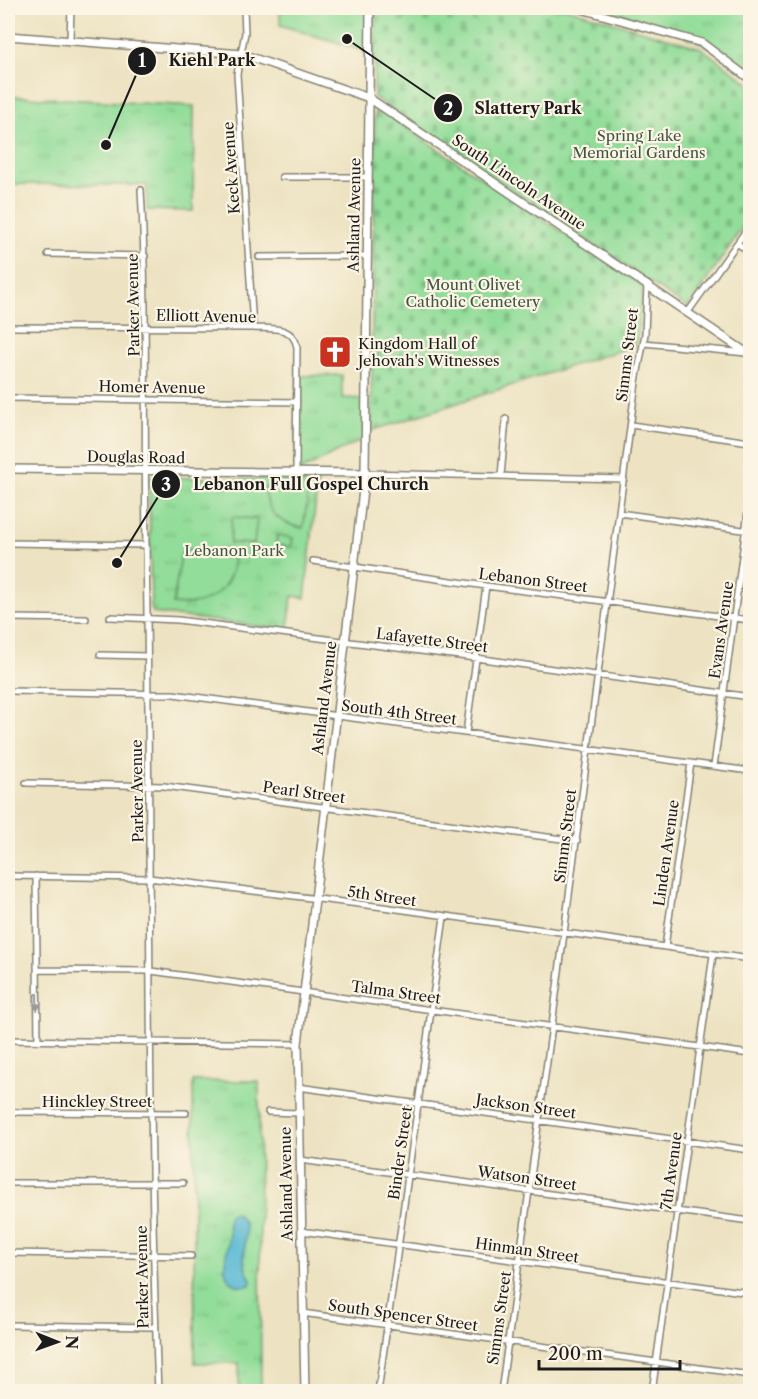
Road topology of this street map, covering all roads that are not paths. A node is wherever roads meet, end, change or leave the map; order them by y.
1 (71, 8) edge
2 (244, 8) edge
3 (370, 8) edge
4 (578, 8) edge
5 (8, 36) edge
6 (70, 40) junction
7 (242, 54) junction
8 (750, 79) edge
9 (369, 98) junction
10 (282, 177) dead end
11 (368, 177) junction
12 (141, 190) dead end
13 (750, 225) edge
14 (740, 246) junction
15 (750, 252) edge
16 (48, 254) dead end
17 (145, 256) junction
18 (367, 256) junction
19 (259, 257) dead end
20 (647, 284) junction
21 (688, 312) junction
22 (8, 327) edge
23 (147, 328) junction
24 (253, 328) junction
25 (644, 343) junction
26 (749, 354) edge
27 (8, 398) edge
28 (146, 399) junction
29 (297, 402) junction
30 (506, 419) dead end
31 (631, 425) junction
32 (750, 442) edge
33 (8, 469) edge
34 (146, 471) junction
35 (296, 473) junction
36 (365, 473) junction
37 (501, 476) junction
38 (624, 478) junction
39 (750, 497) edge
40 (619, 513) junction
41 (748, 531) edge
42 (8, 543) edge
43 (146, 545) junction
44 (313, 561) dead end
45 (355, 567) junction
46 (486, 586) junction
47 (607, 601) junction
48 (110, 616) dead end
49 (147, 617) junction
50 (8, 618) edge
51 (735, 618) junction
52 (86, 619) dead end
53 (750, 620) edge
54 (345, 642) junction
55 (100, 655) dead end
56 (147, 656) junction
57 (477, 658) junction
58 (598, 674) junction
59 (8, 692) edge
60 (724, 693) junction
61 (147, 694) junction
62 (750, 697) edge
63 (336, 716) junction
64 (466, 733) junction
65 (589, 748) junction
66 (691, 763) junction
67 (714, 766) junction
68 (750, 771) edge
69 (26, 783) dead end
70 (148, 786) junction
71 (325, 807) junction
72 (577, 841) junction
73 (8, 876) edge
74 (36, 876) junction
75 (149, 878) junction
76 (315, 898) junction
77 (444, 917) junction
78 (564, 934) junction
79 (665, 947) junction
80 (713, 954) junction
81 (750, 959) edge
82 (37, 970) junction
83 (151, 971) junction
84 (304, 992) junction
85 (432, 1009) junction
86 (552, 1027) junction
87 (8, 1040) edge
88 (38, 1041) junction
89 (151, 1042) junction
90 (298, 1044) junction
91 (700, 1047) junction
92 (750, 1054) edge
93 (298, 1087) junction
94 (418, 1103) junction
95 (8, 1112) edge
96 (268, 1112) dead end
97 (152, 1113) junction
98 (186, 1113) dead end
99 (299, 1113) junction
100 (539, 1120) junction
101 (687, 1141) junction
102 (750, 1150) edge
103 (300, 1160) junction
104 (408, 1174) junction
105 (8, 1183) edge
106 (153, 1183) junction
107 (183, 1184) dead end
108 (529, 1190) junction
109 (678, 1211) junction
110 (750, 1221) edge
111 (300, 1231) junction
112 (399, 1244) junction
113 (8, 1253) edge
114 (154, 1256) junction
115 (191, 1256) dead end
116 (519, 1260) junction
117 (668, 1282) junction
118 (750, 1293) edge
119 (302, 1313) junction
120 (387, 1324) junction
121 (8, 1325) edge
122 (155, 1327) junction
123 (508, 1342) junction
124 (656, 1363) junction
125 (750, 1375) edge
126 (158, 1392) edge
127 (305, 1392) edge
128 (319, 1392) edge
129 (354, 1392) edge
130 (378, 1392) edge
131 (501, 1392) edge
132 (652, 1392) edge

1 - 6 street
2 - 7 street, Keck Avenue
3 - 9 street, Ashland Avenue
4 - 8 street
5 - 6 street, South Lincoln Avenue
6 - 7 street, South Lincoln Avenue
7 - 9 street, South Lincoln Avenue
7 - 24 street, Keck Avenue
9 - 11 street, Ashland Avenue
9 - 20 street, South Lincoln Avenue
10 - 11 street
11 - 18 street, Ashland Avenue
12 - 17 street, Parker Avenue
13 - 14 street
14 - 15 street
14 - 21 street
16 - 17 street
17 - 23 street, Parker Avenue
18 - 19 street
18 - 36 street, Ashland Avenue
20 - 21 street, South Lincoln Avenue
20 - 25 street, Simms Street
21 - 26 street, South Lincoln Avenue
22 - 23 street, Elliott Avenue
23 - 24 street, Elliott Avenue
23 - 28 street, Parker Avenue
24 - 29 street, Elliott Avenue
25 - 26 street
25 - 31 street, Simms Street
27 - 28 street, Homer Avenue
28 - 29 street, Homer Avenue
28 - 34 street, Parker Avenue
29 - 35 street
30 - 37 street
31 - 32 street
31 - 38 street, Simms Street
33 - 34 street, Douglas Road
34 - 35 street, Douglas Road
34 - 43 street, Parker Avenue
35 - 36 street, Douglas Road
36 - 37 street, Douglas Road
36 - 45 street, Ashland Avenue
37 - 38 street, Douglas Road
38 - 40 street, Simms Street
39 - 41 street, Evans Avenue
40 - 41 street
40 - 47 street, Simms Street
41 - 51 street, Evans Avenue
42 - 43 street
43 - 49 street, Parker Avenue
44 - 45 street, Lebanon Street
45 - 46 street, Lebanon Street
45 - 54 street, Ashland Avenue
46 - 47 street, Lebanon Street
46 - 57 street
47 - 51 street, Lebanon Street
47 - 58 street, Simms Street
48 - 49 street, Lafayette Street
49 - 54 street, Lafayette Street
49 - 56 street, Parker Avenue
50 - 52 street
51 - 53 street, Lebanon Street
51 - 60 street, Evans Avenue
54 - 57 street, Lafayette Street
54 - 63 street, Ashland Avenue
55 - 56 street
56 - 61 street, Parker Avenue
57 - 58 street, Lafayette Street
57 - 64 street
58 - 60 street, Lafayette Street
58 - 65 street, Simms Street
59 - 61 street, South 4th Street
60 - 62 street, Lafayette Street
60 - 67 street, Evans Avenue
61 - 63 street, South 4th Street
61 - 70 street, Parker Avenue
63 - 64 street, South 4th Street
63 - 71 street, Ashland Avenue
64 - 65 street, South 4th Street
65 - 66 street, South 4th Street
65 - 72 street, Simms Street
66 - 67 street, South 4th Street
66 - 79 street, Linden Avenue
67 - 68 street, South 4th Street
69 - 70 street, Pearl Street
70 - 71 street, Pearl Street
70 - 75 street, Parker Avenue
71 - 72 street, Pearl Street
71 - 76 street, Ashland Avenue
72 - 78 street, Simms Street
73 - 74 street, 5th Street
74 - 75 street, 5th Street
74 - 82 street
75 - 76 street, 5th Street
75 - 83 street, Parker Avenue
76 - 77 street, 5th Street
76 - 84 street, Ashland Avenue
77 - 78 street, 5th Street
77 - 85 street, Binder Street
78 - 79 street, 5th Street
78 - 86 street, Simms Street
79 - 80 street, 5th Street
80 - 81 street, 5th Street
80 - 91 street, 7th Avenue
82 - 83 street, Talma Street
82 -> 88 street
83 - 84 street, Talma Street
83 - 89 street, Parker Avenue
84 - 85 street, Talma Street
84 - 90 street, Ashland Avenue
85 - 86 street, Talma Street
85 - 94 street, Binder Street
86 - 91 street, Talma Street
86 - 100 street, Simms Street
87 - 88 street
88 - 89 street
89 - 90 street
89 - 97 street, Parker Avenue
90 - 93 street, Ashland Avenue
91 - 92 street, Talma Street
91 - 101 street, 7th Avenue
93 - 94 street, Jackson Street
93 - 99 street, Ashland Avenue
94 - 100 street, Jackson Street
94 - 104 street, Binder Street
95 - 97 street, Hinckley Street
96 - 99 street
97 - 98 street, Hinckley Street
97 - 106 street, Parker Avenue
99 - 103 street, Ashland Avenue
100 - 101 street, Jackson Street
100 - 108 street, Simms Street
101 - 102 street, Jackson Street
101 - 109 street, 7th Avenue
103 - 104 street, Watson Street
103 - 111 street, Ashland Avenue
104 - 108 street, Watson Street
104 - 112 street, Binder Street
105 - 106 street
106 - 107 street
106 - 114 street, Parker Avenue
108 - 109 street, Watson Street
108 - 116 street, Simms Street
109 - 110 street, Watson Street
109 - 117 street, 7th Avenue
111 - 112 street, Hinman Street
111 - 119 street, Ashland Avenue
112 - 116 street, Hinman Street
112 - 120 street, Binder Street
113 - 114 street
114 - 115 street
114 - 122 street, Parker Avenue
116 - 117 street, Hinman Street
116 - 123 street, Simms Street
117 - 118 street, Hinman Street
117 - 124 street, 7th Avenue
119 - 120 street, South Spencer Street
119 - 127 street, Ashland Avenue
120 - 123 street, South Spencer Street
120 - 130 street, Binder Street
121 - 122 street
122 - 126 street, Parker Avenue
123 - 124 street, South Spencer Street
123 - 131 street, Simms Street
124 - 125 street, South Spencer Street
124 - 132 street, 7th Avenue
128 - 129 street

